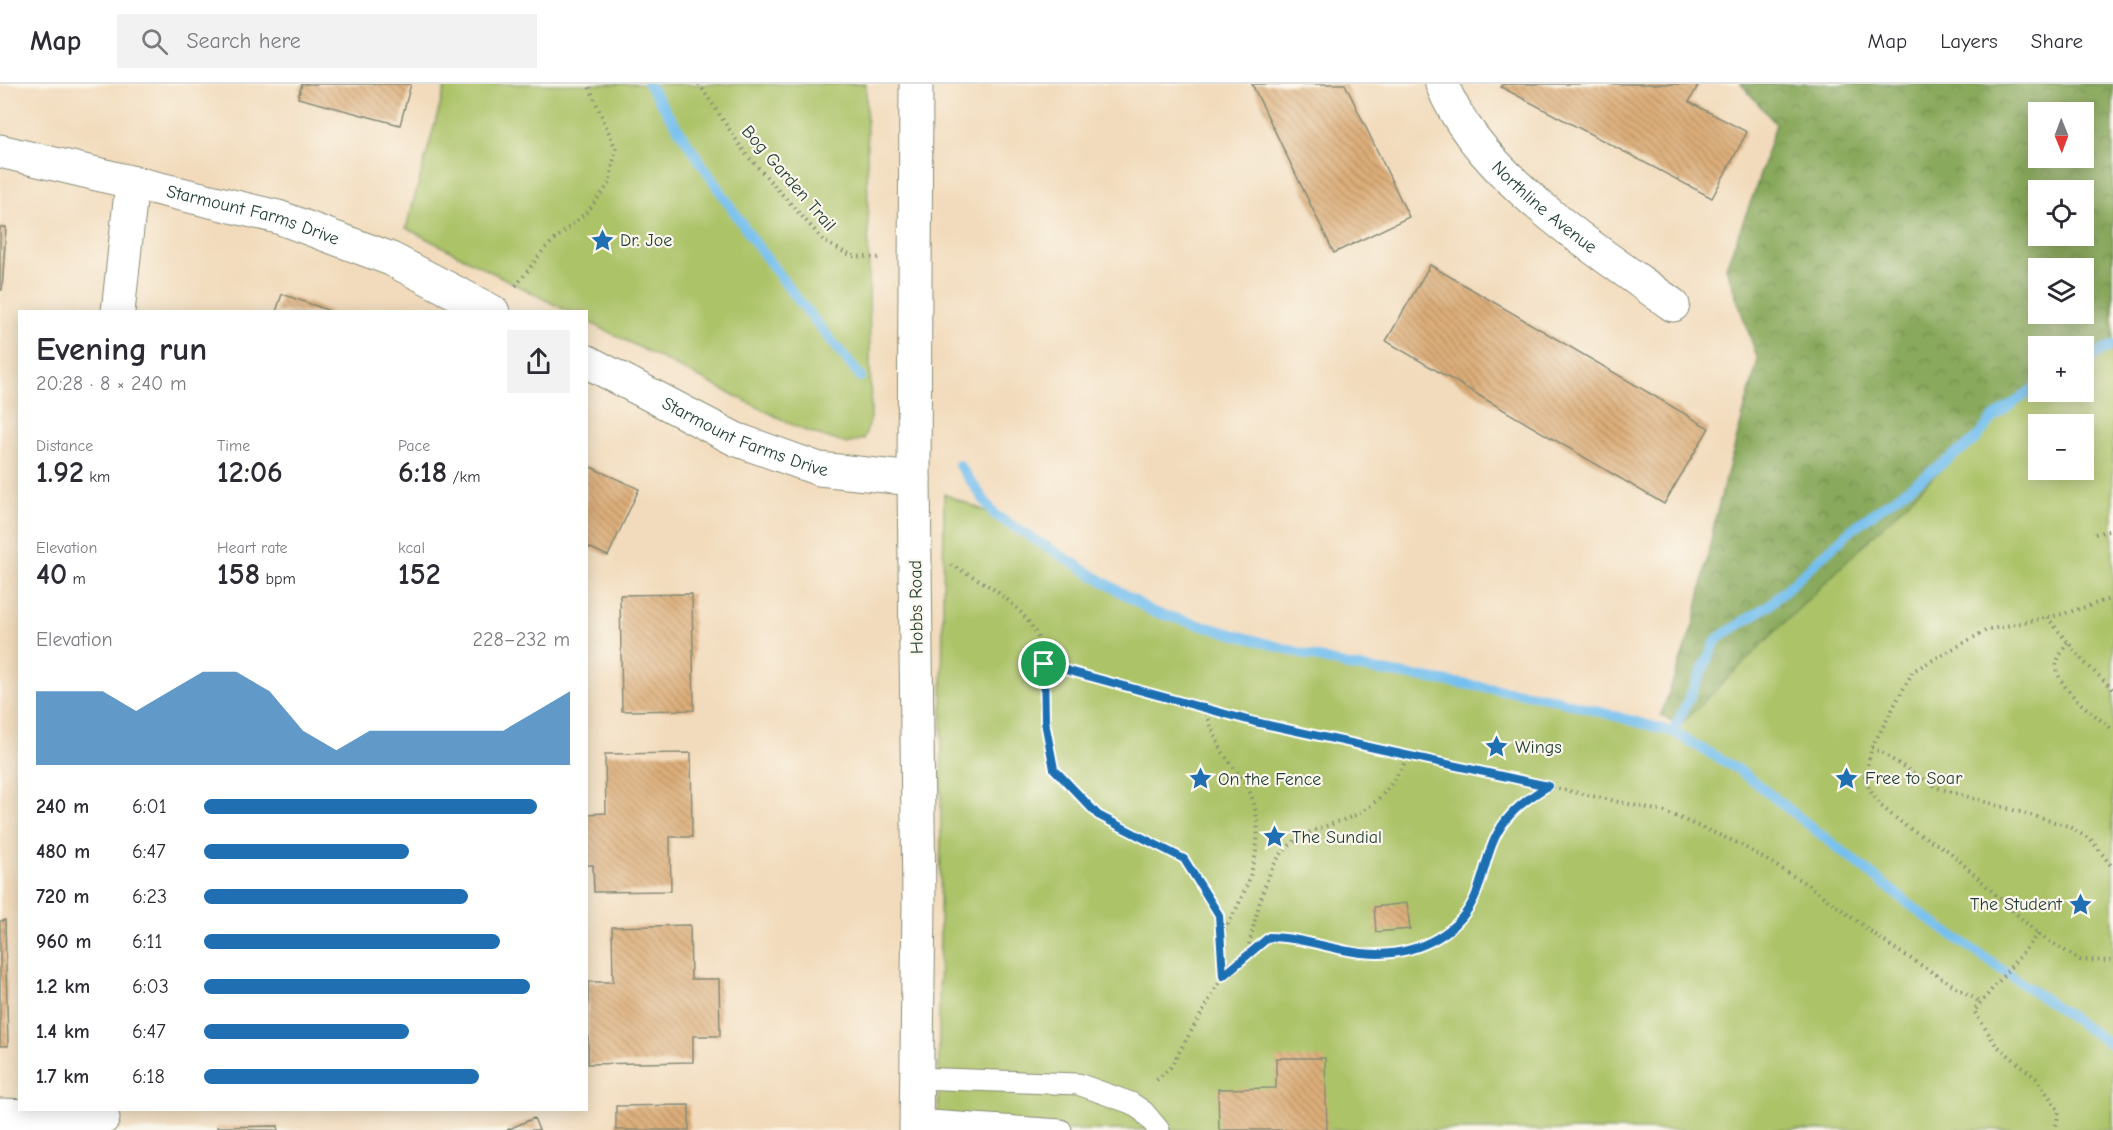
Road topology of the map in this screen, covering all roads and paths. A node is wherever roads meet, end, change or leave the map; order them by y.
1 (588, 84) edge
2 (699, 84) edge
3 (916, 84) edge
4 (1442, 84) edge
5 (0, 151) edge
6 (132, 183) junction
7 (916, 258) junction
8 (502, 303) edge
9 (1673, 305) dead end
10 (118, 310) edge
11 (588, 362) edge
12 (914, 479) junction
13 (2113, 530) edge
14 (2095, 534) dead end
15 (915, 547) junction
16 (2113, 597) edge
17 (2047, 617) junction
18 (2068, 643) junction
19 (1044, 664) junction
20 (2113, 689) edge
21 (1204, 708) junction
22 (2113, 730) edge
23 (1872, 747) junction
24 (1409, 755) junction
25 (1548, 786) junction
26 (2113, 868) edge
27 (1222, 933) junction
28 (2038, 934) junction
29 (1246, 957) junction
30 (2113, 961) edge
31 (1223, 976) junction
32 (1980, 1002) junction
33 (916, 1078) junction
34 (1131, 1103) junction
35 (0, 1115) edge
36 (103, 1119) edge
37 (916, 1125) edge
38 (1061, 1130) edge
39 (1159, 1130) edge
40 (2055, 1130) edge

1 - 8 path
2 - 7 path, Bog Garden Trail
3 - 7 street, Hobbs Road
4 - 9 street, Northline Avenue
5 - 6 street, Starmount Farms Drive
6 - 8 street, Starmount Farms Drive
6 - 10 street
7 - 12 street, Hobbs Road
11 - 12 street, Starmount Farms Drive
12 - 15 street, Hobbs Road
13 - 14 path
15 - 19 path
15 - 33 street, Hobbs Road
16 - 17 path
17 - 18 path
17 - 23 path
18 - 20 path
18 - 22 path
19 - 21 path
19 - 27 path
21 - 24 path
21 - 27 path
23 - 26 path
23 - 28 path
24 - 25 path
24 - 29 path
25 - 29 path
25 - 32 path
27 - 31 path
28 - 30 path
28 - 32 path
29 - 31 path
31 - 34 path
32 - 40 path
33 - 34 lane
33 - 37 street, Hobbs Road
34 - 39 lane
35 - 36 street
37 - 38 lane

